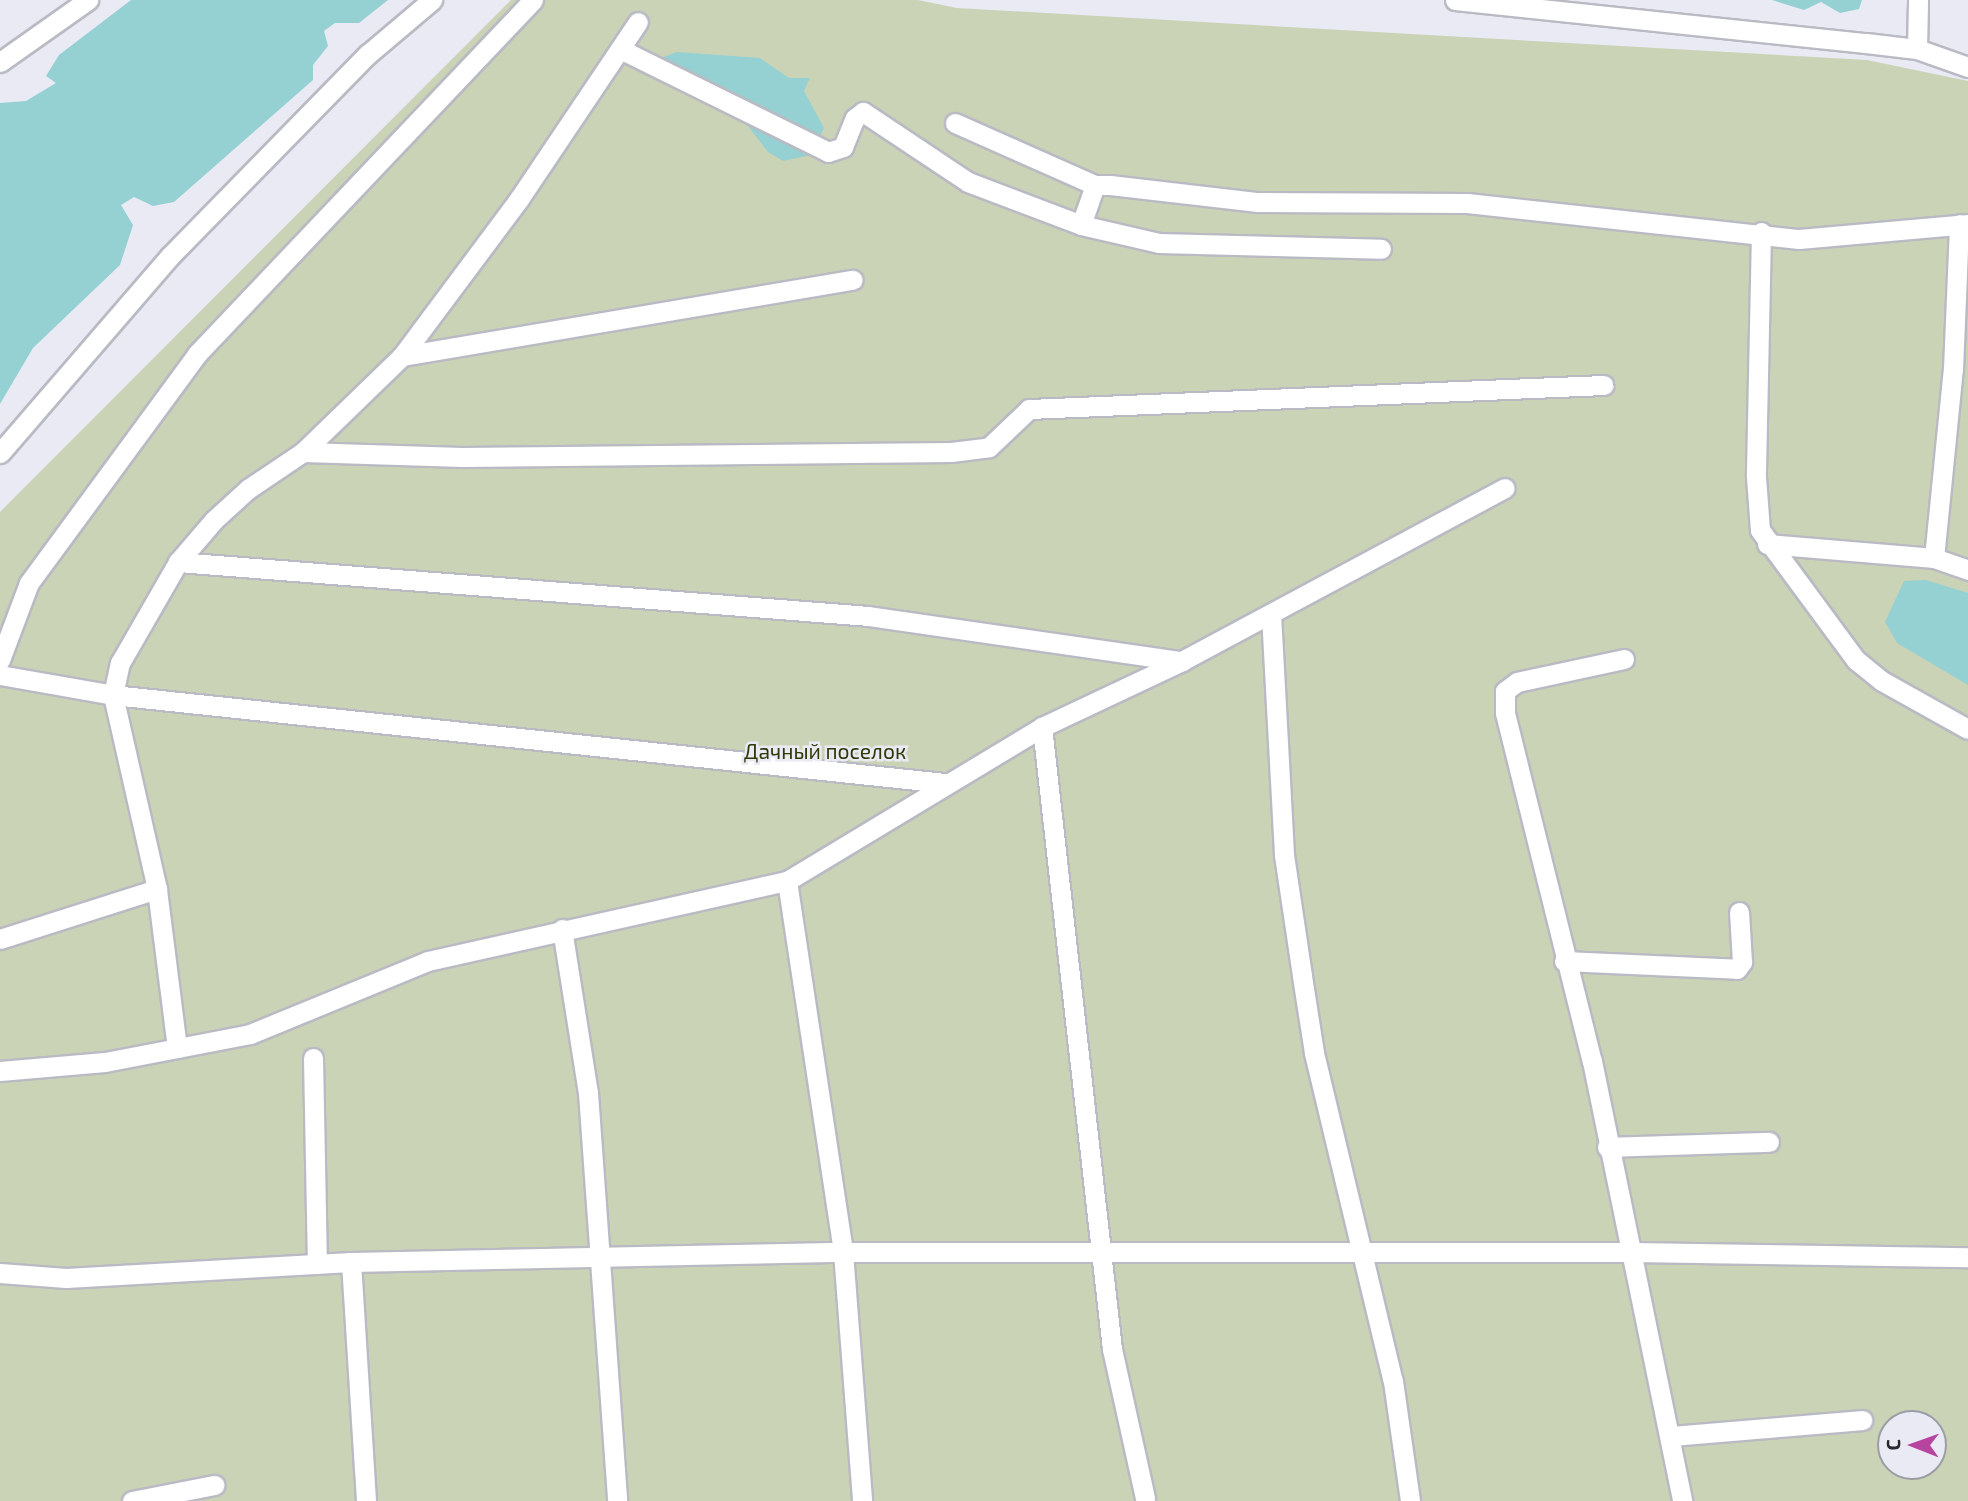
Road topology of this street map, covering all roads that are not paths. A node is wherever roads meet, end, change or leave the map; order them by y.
1 (88, 0) edge
2 (432, 0) edge
3 (533, 0) edge
4 (1455, 0) edge
5 (1918, 0) edge
6 (638, 22) dead end
7 (620, 49) junction
8 (1917, 49) junction
9 (0, 62) edge
10 (1968, 66) edge
11 (955, 123) dead end
12 (1095, 185) junction
13 (1963, 224) edge
14 (1081, 225) junction
15 (1761, 232) junction
16 (1381, 249) dead end
17 (853, 280) dead end
18 (402, 356) junction
19 (1603, 385) dead end
20 (303, 452) junction
21 (0, 453) edge
22 (1504, 488) dead end
23 (1767, 544) junction
24 (1934, 558) junction
25 (178, 562) junction
26 (1968, 570) edge
27 (1271, 614) junction
28 (1624, 659) dead end
29 (0, 660) edge
30 (1182, 661) junction
31 (0, 675) edge
32 (113, 695) junction
33 (1042, 727) junction
34 (1968, 729) edge
35 (944, 783) junction
36 (787, 881) junction
37 (157, 889) junction
38 (1739, 912) dead end
39 (562, 929) junction
40 (0, 939) edge
41 (1564, 961) junction
42 (177, 1048) junction
43 (313, 1058) dead end
44 (0, 1072) edge
45 (1769, 1142) dead end
46 (1607, 1147) junction
47 (1101, 1251) junction
48 (843, 1252) junction
49 (1633, 1252) junction
50 (603, 1254) junction
51 (1364, 1254) junction
52 (1968, 1258) edge
53 (351, 1262) junction
54 (317, 1264) junction
55 (0, 1273) edge
56 (1862, 1420) dead end
57 (1672, 1436) junction
58 (214, 1485) dead end
59 (1145, 1497) dead end
60 (132, 1501) edge
61 (366, 1501) edge
62 (617, 1501) edge
63 (862, 1501) edge
64 (1410, 1501) edge
65 (1682, 1501) edge

1 - 9 street
2 - 21 street
3 - 29 street
4 - 8 street
5 - 8 street
6 - 7 street
7 - 14 street
7 - 18 street
8 - 10 street
11 - 12 street
12 - 14 street
12 - 15 street
13 - 15 street
13 - 24 street
14 - 16 street
15 - 23 street
17 - 18 street
18 - 20 street
19 - 20 street
20 - 25 street
22 - 27 street
23 - 24 street
23 - 34 street
24 - 26 street
25 - 30 street
25 - 32 street
27 - 30 street
27 - 51 street
28 - 41 street
30 - 33 street
31 - 32 street
32 - 35 street
32 - 37 street
33 - 35 street
33 - 47 street
35 - 36 street
36 - 39 street
36 - 48 street
37 - 40 street
37 - 42 street
38 - 41 street
39 - 42 street
39 - 50 street
41 - 46 street
42 - 44 street
43 - 54 street
45 - 46 street
46 - 49 street
47 - 48 street
47 - 51 street
47 - 59 street
48 - 50 street
48 - 63 street
49 - 51 street
49 - 52 street
49 - 57 street
50 - 53 street
50 - 62 street
51 - 64 street
53 - 54 street
53 - 61 street
54 - 55 street
56 - 57 street
57 - 65 street
58 - 60 street

